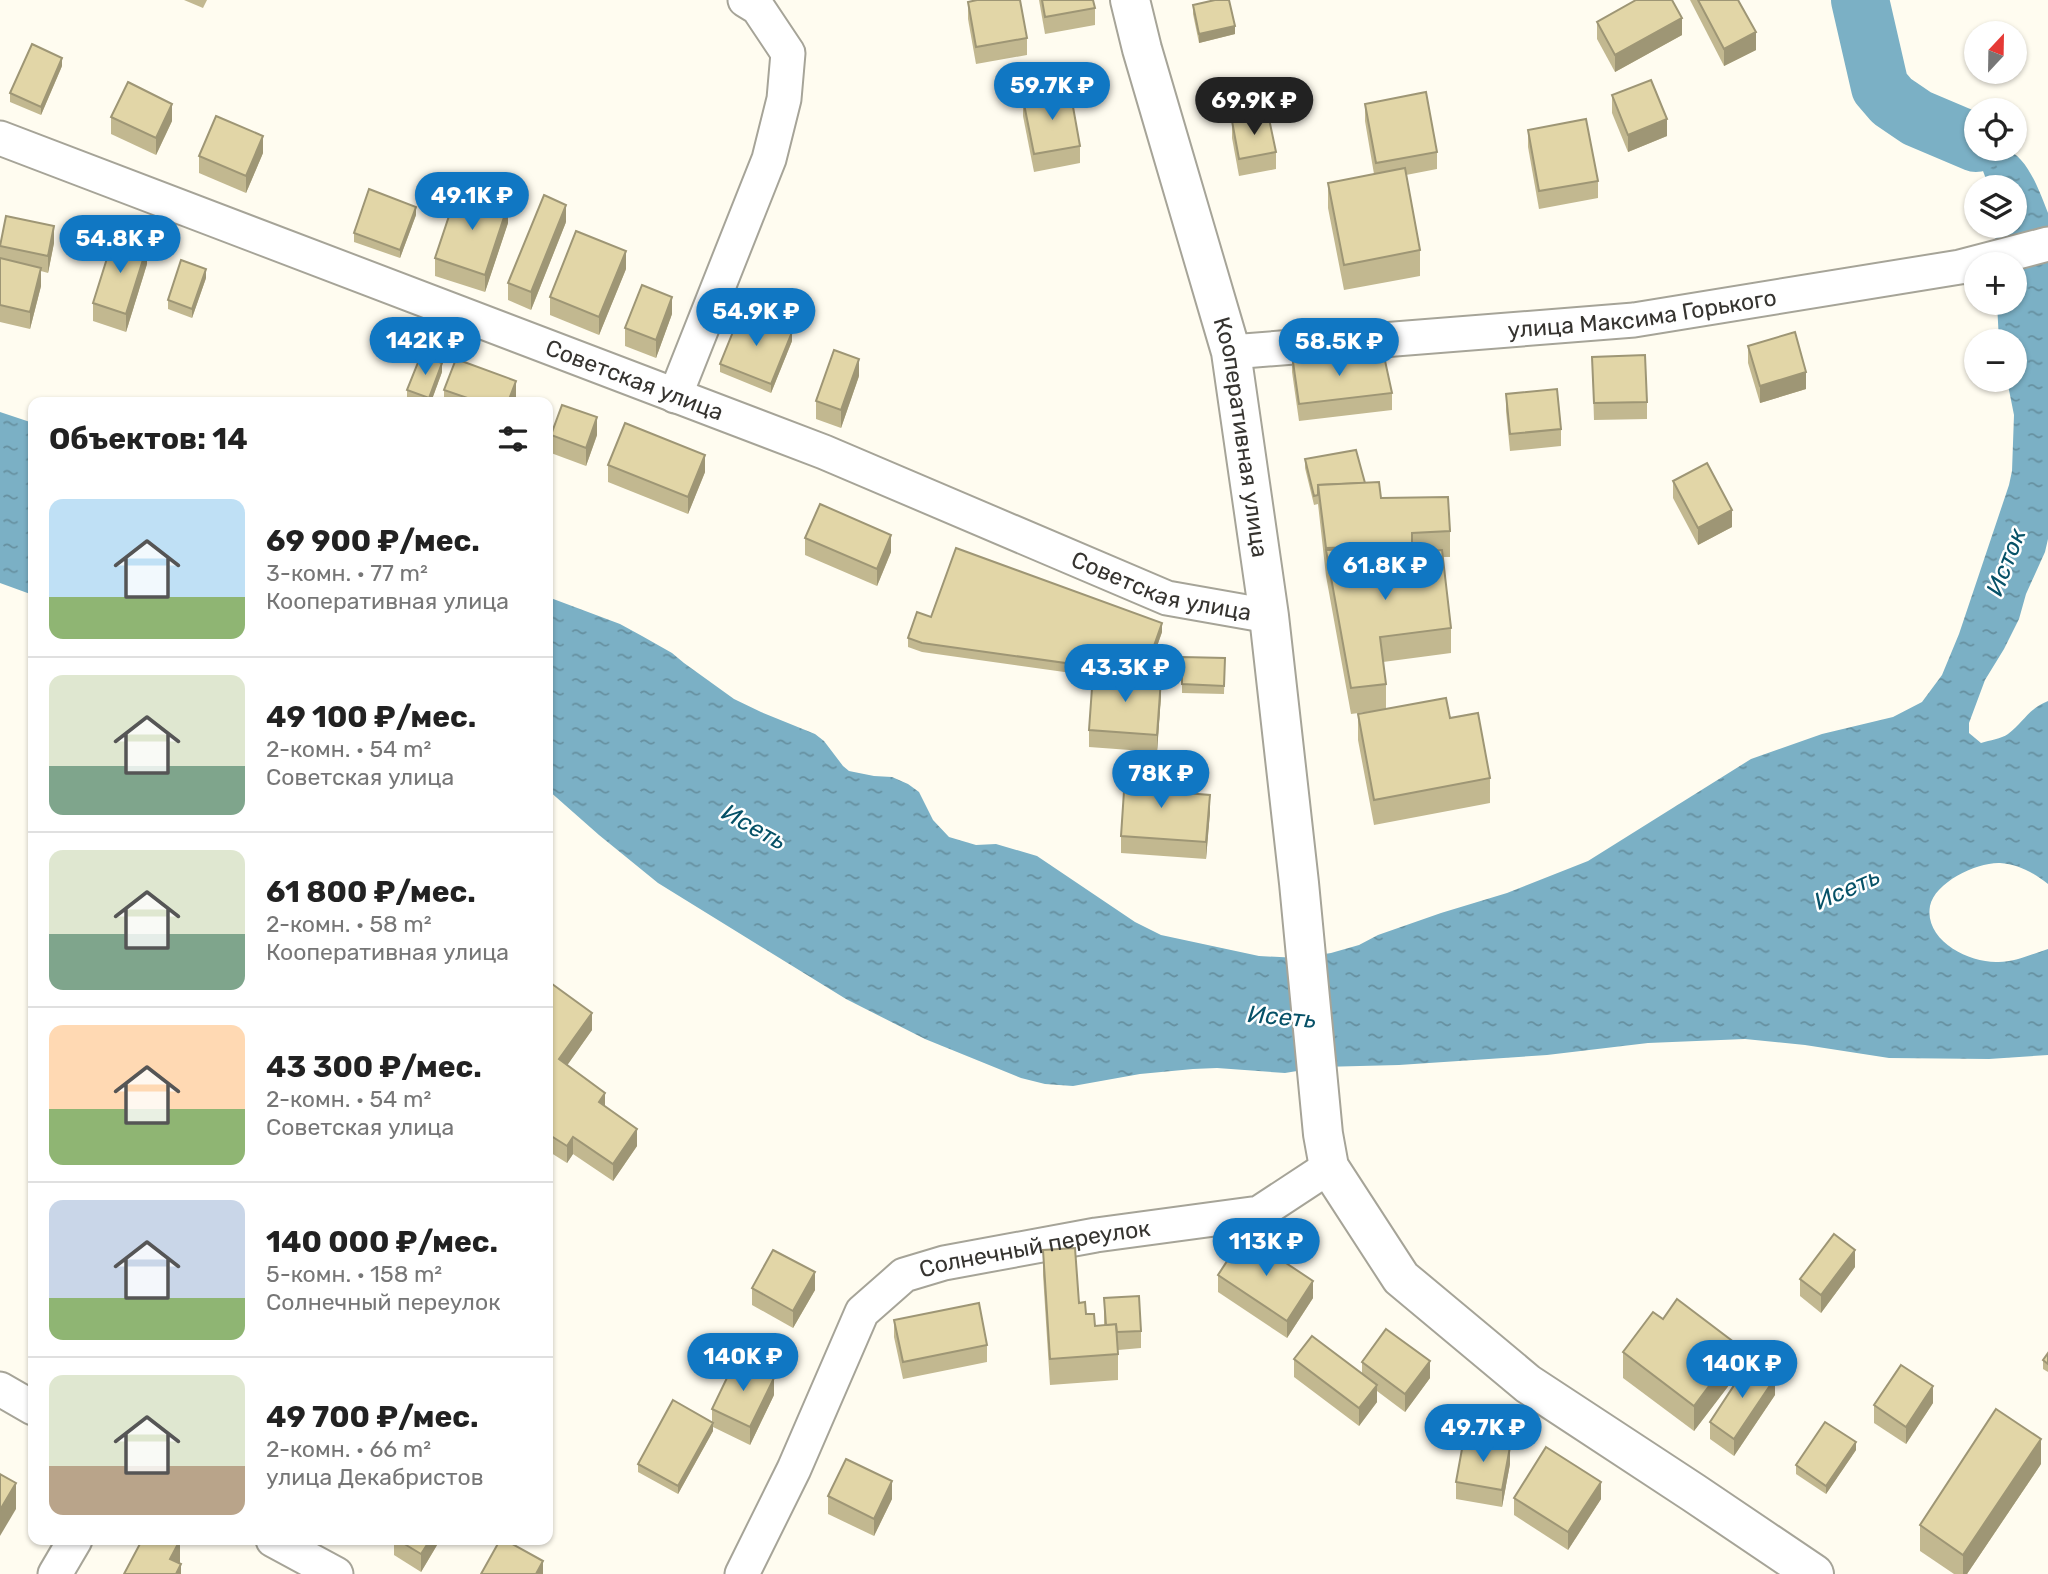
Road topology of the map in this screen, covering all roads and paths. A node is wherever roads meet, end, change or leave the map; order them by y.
1 (745, 0) edge
2 (1130, 0) edge
3 (0, 138) edge
4 (2048, 244) edge
5 (1231, 352) junction
6 (675, 396) junction
7 (1269, 616) junction
8 (1326, 1151) junction
9 (0, 1388) edge
10 (28, 1405) edge
11 (72, 1545) edge
12 (282, 1545) edge
13 (55, 1574) edge
14 (336, 1574) edge
15 (742, 1574) edge
16 (1814, 1574) edge

1 - 6 street
2 - 5 main road, Кооперативная улица
3 - 6 street, Советская улица
4 - 5 street, улица Максима Горького
5 - 7 main road, Кооперативная улица
6 - 7 street, Советская улица
7 - 8 main road, Кооперативная улица
8 - 15 street, Солнечный переулок
8 - 16 main road
9 - 10 street
11 - 13 street
12 - 14 street

